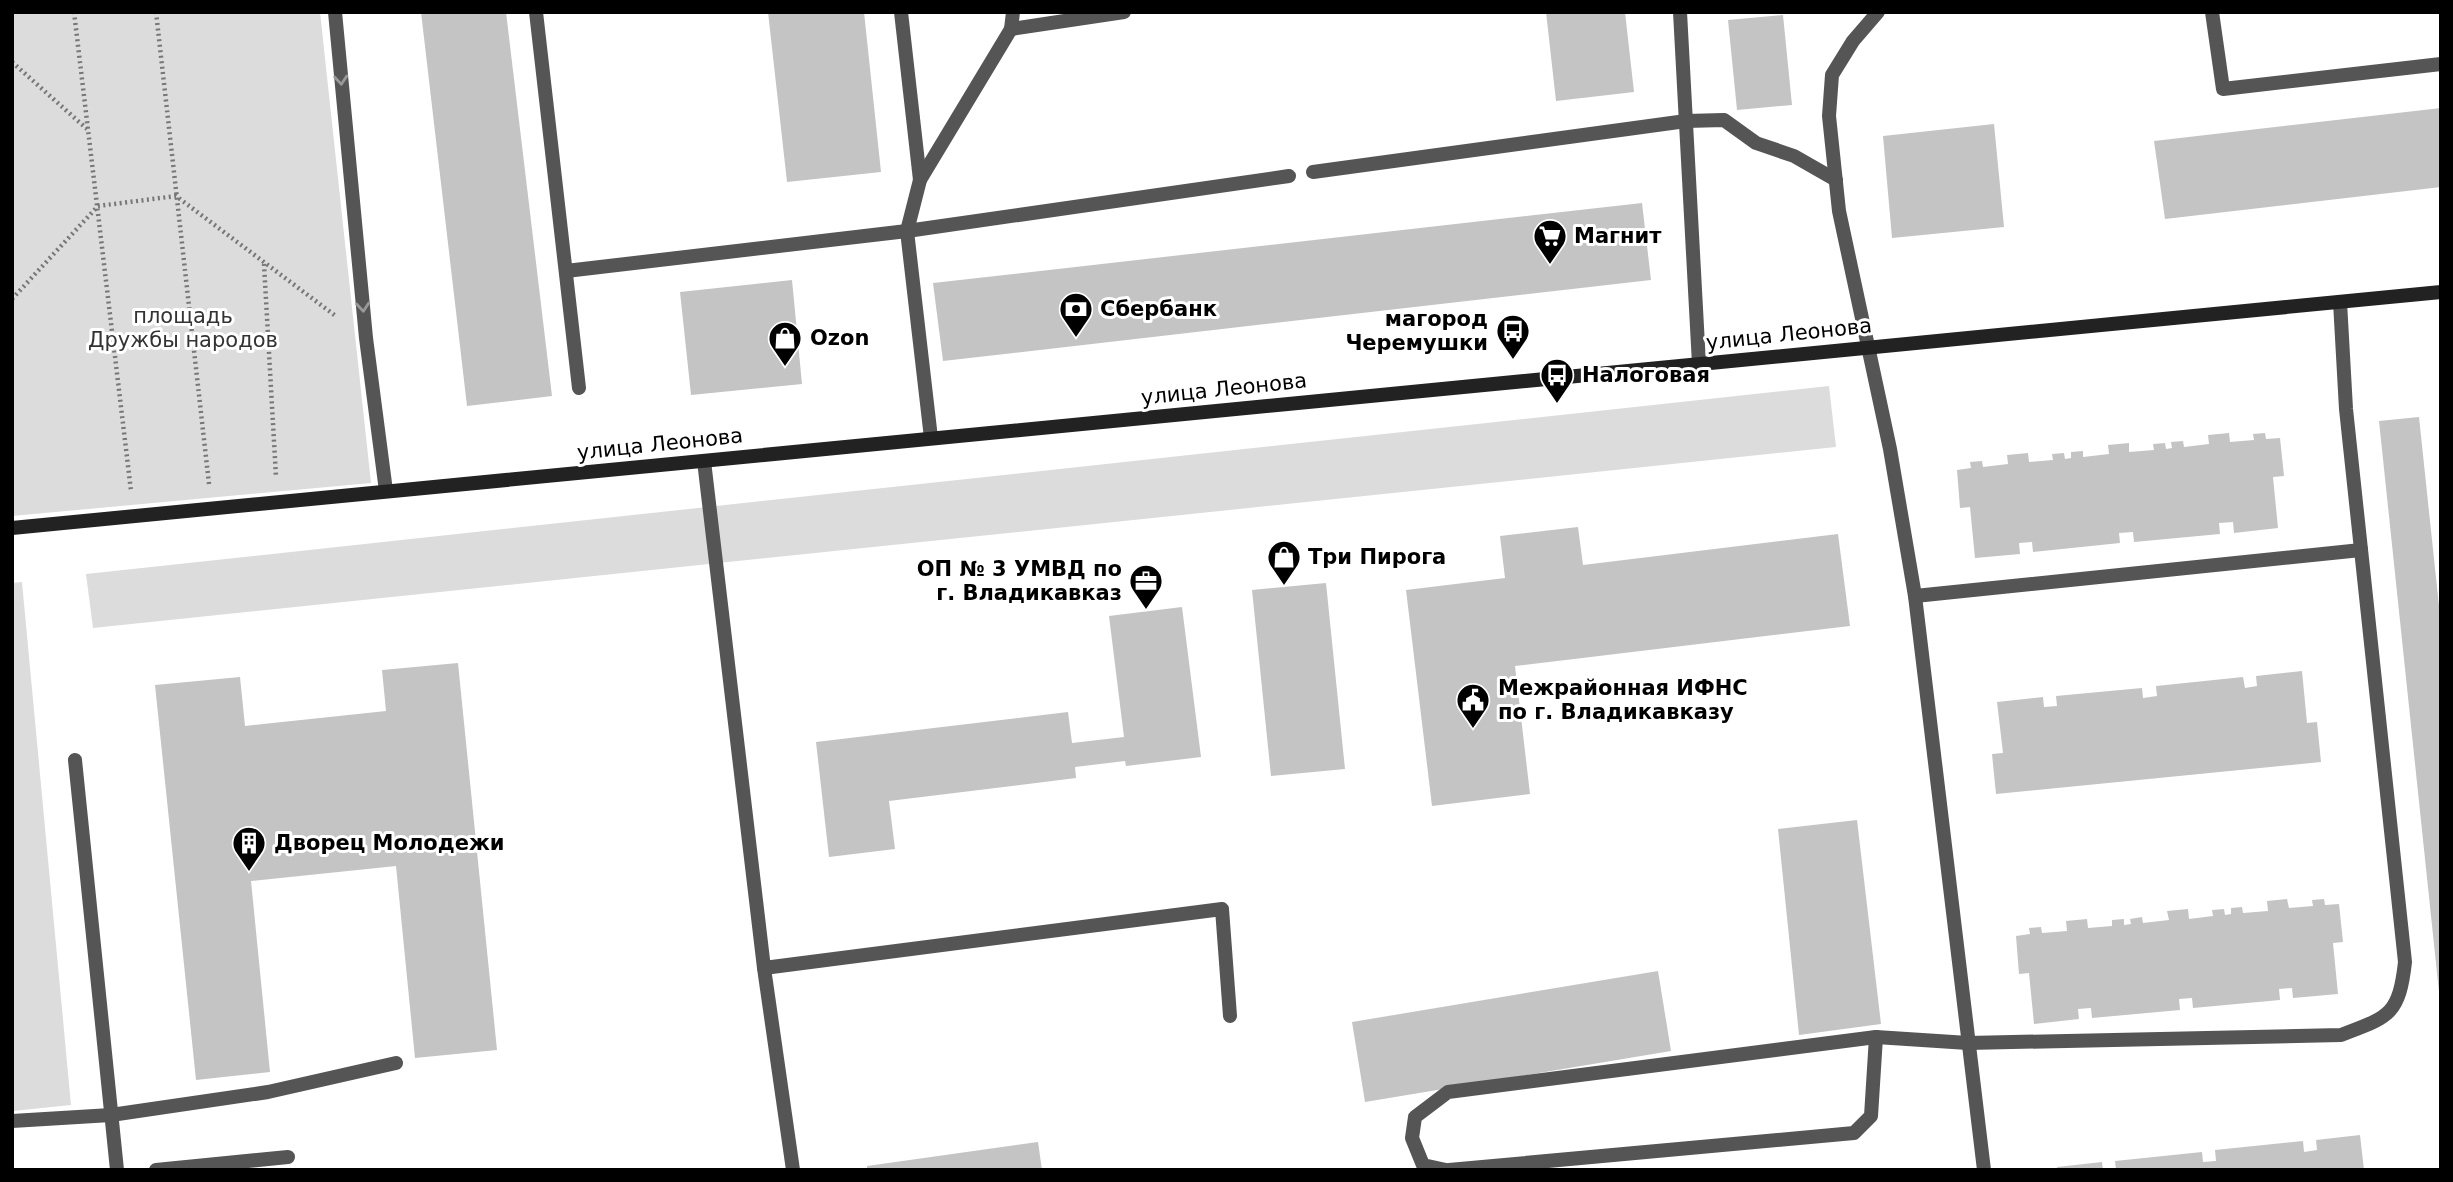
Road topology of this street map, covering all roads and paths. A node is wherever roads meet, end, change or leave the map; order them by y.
1 (74, 12) edge
2 (156, 12) edge
3 (335, 12) edge
4 (536, 12) edge
5 (901, 12) edge
6 (1013, 12) edge
7 (1124, 12) edge
8 (1680, 12) edge
9 (1878, 12) edge
10 (2212, 12) edge
11 (1011, 29) junction
12 (12, 62) edge
13 (2441, 65) edge
14 (1686, 121) junction
15 (89, 130) junction
16 (1313, 172) dead end
17 (1289, 176) dead end
18 (920, 180) junction
19 (1836, 180) junction
20 (176, 196) junction
21 (98, 206) junction
22 (907, 231) junction
23 (264, 264) junction
24 (566, 271) junction
25 (2441, 292) edge
26 (12, 299) edge
27 (2340, 302) junction
28 (366, 338) junction
29 (1867, 348) junction
30 (1699, 364) junction
31 (579, 388) dead end
32 (932, 439) junction
33 (704, 461) junction
34 (276, 485) dead end
35 (386, 491) junction
36 (210, 493) dead end
37 (132, 501) dead end
38 (12, 528) edge
39 (2361, 550) junction
40 (1915, 596) junction
41 (75, 760) dead end
42 (764, 968) junction
43 (1230, 1016) dead end
44 (1876, 1037) junction
45 (1968, 1043) junction
46 (396, 1063) dead end
47 (111, 1115) junction
48 (12, 1121) edge
49 (288, 1157) dead end
50 (117, 1170) edge
51 (156, 1170) edge
52 (793, 1170) edge
53 (1448, 1170) edge
54 (1984, 1170) edge

1 - 15 path
2 - 20 path
3 -> 28 lane
4 - 24 lane
5 - 18 lane
6 - 11 lane
7 - 11 lane
8 - 14 lane
9 - 19 lane
10 - 13 lane
11 - 18 lane
12 - 15 path
14 - 16 lane
14 - 19 lane
14 - 30 lane
15 - 21 path
17 - 22 lane
18 - 22 lane
19 - 29 lane
20 - 21 path
20 - 23 path
20 - 36 path
21 - 26 path
21 - 37 path
22 - 24 lane
22 - 32 lane
23 - 28 path
23 - 34 path
24 - 31 lane
25 - 27 street, улица Леонова
27 - 29 street, улица Леонова
27 - 39 lane
28 - 35 lane
29 - 30 street, улица Леонова
29 - 40 lane
30 - 32 street, улица Леонова
32 - 33 street, улица Леонова
33 - 35 street, улица Леонова
33 - 42 lane
35 - 38 street, улица Леонова
39 - 40 lane
39 - 45 lane
40 - 45 lane
41 - 47 lane
42 - 43 lane
42 - 52 lane
44 - 45 lane
44 - 53 lane
44 - 53 lane
45 - 54 lane
46 - 47 lane
47 - 48 lane
47 - 50 lane
49 - 51 lane

